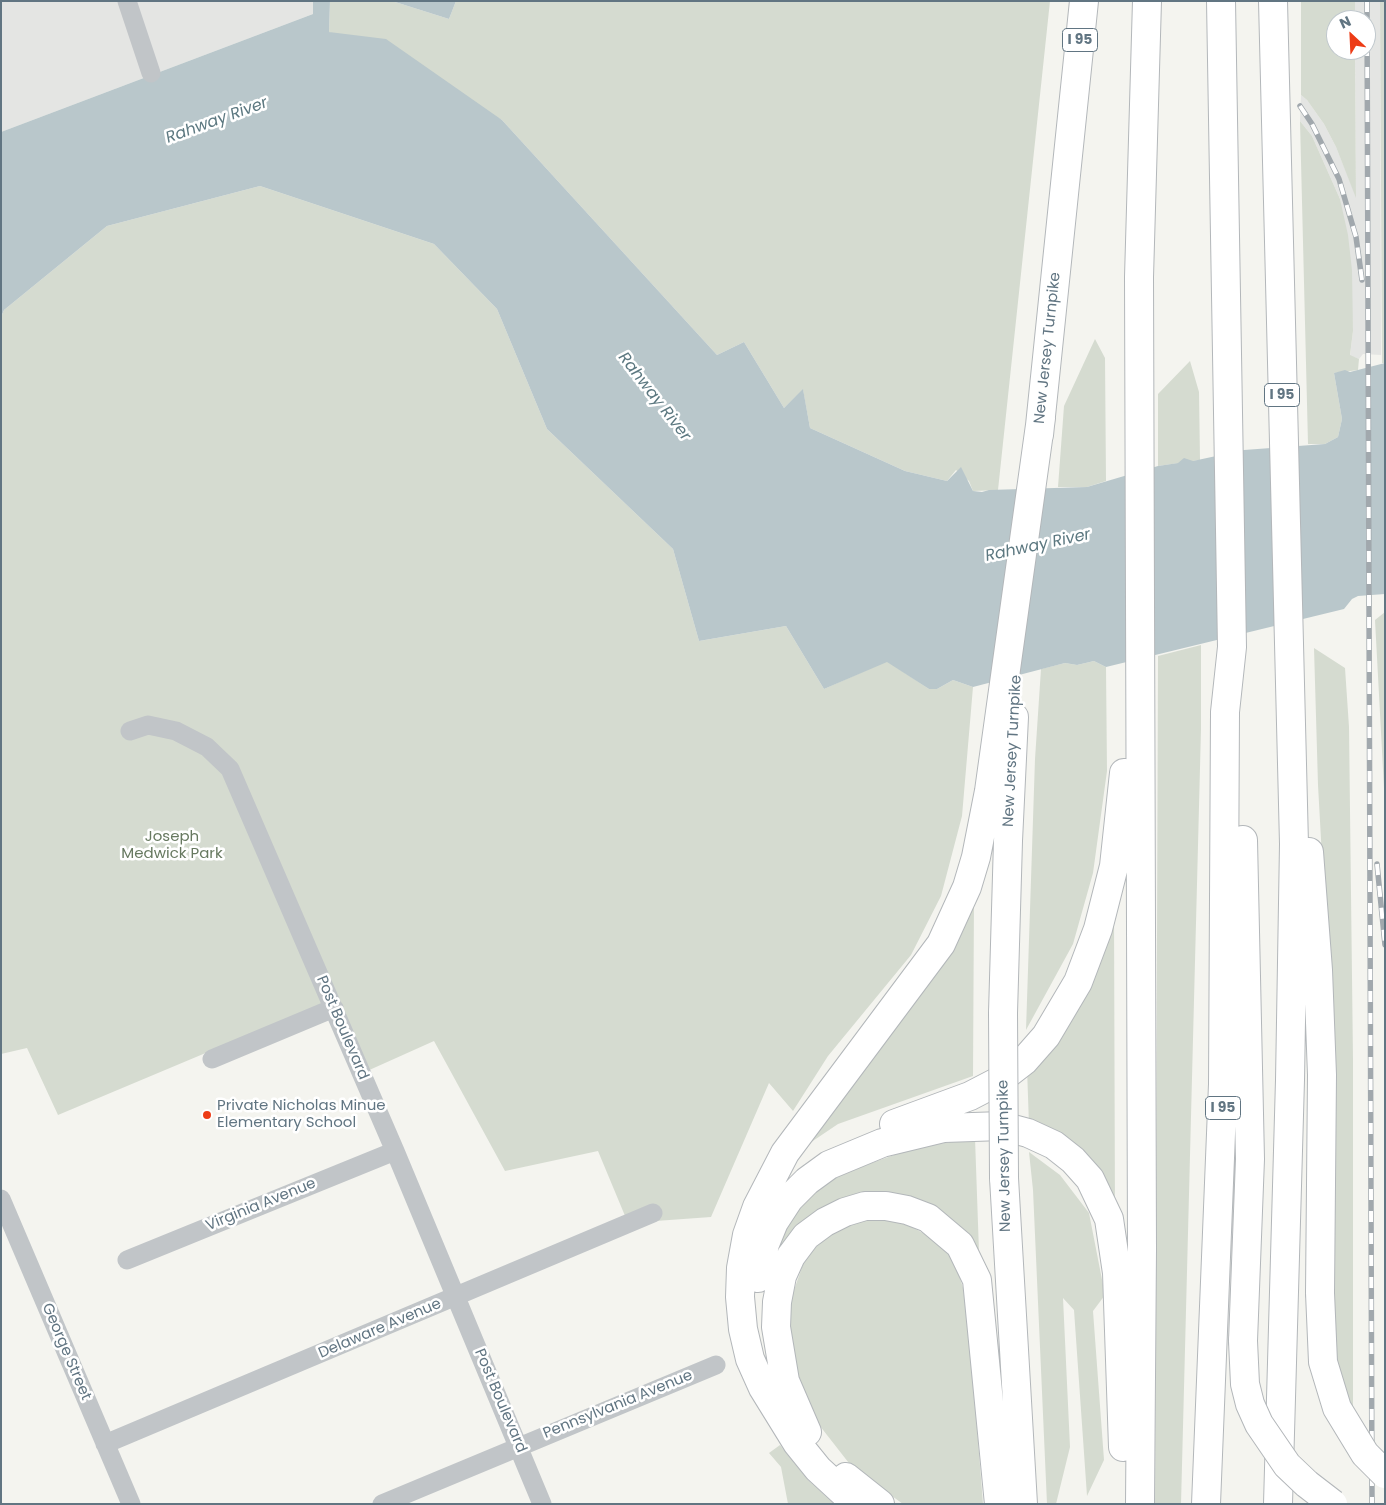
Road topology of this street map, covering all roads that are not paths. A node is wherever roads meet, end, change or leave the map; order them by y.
1 (127, 1) edge
2 (1084, 1) edge
3 (1147, 1) edge
4 (1221, 1) edge
5 (1273, 1) edge
6 (151, 73) dead end
7 (1232, 711) junction
8 (1132, 729) junction
9 (130, 731) dead end
10 (1003, 751) junction
11 (1301, 840) junction
12 (334, 1008) junction
13 (212, 1059) dead end
14 (395, 1151) junction
15 (1, 1199) edge
16 (653, 1213) dead end
17 (747, 1235) junction
18 (127, 1260) dead end
19 (456, 1298) junction
20 (716, 1365) dead end
21 (809, 1436) junction
22 (105, 1444) junction
23 (518, 1446) junction
24 (1385, 1474) edge
25 (130, 1504) edge
26 (382, 1504) edge
27 (542, 1504) edge
28 (856, 1504) edge
29 (880, 1504) edge
30 (999, 1504) edge
31 (1023, 1504) edge
32 (1125, 1504) edge
33 (1140, 1504) edge
34 (1206, 1504) edge
35 (1278, 1504) edge
36 (1333, 1504) edge

1 - 6 street
2 - 10 highway, New Jersey Turnpike / I 95
3 - 8 highway
4 - 7 highway, I 95
5 - 11 highway, I 95
7 - 34 highway, I 95
7 - 36 highway, bridge
8 - 17 highway
8 - 33 highway
9 - 12 street, Post Boulevard
10 - 17 highway
10 - 31 highway, New Jersey Turnpike, bridge
11 - 24 highway, bridge
11 - 35 highway
12 - 13 street
12 - 14 street, Post Boulevard
14 - 18 street, Virginia Avenue
14 - 19 street, Post Boulevard
15 - 22 street, George Street
16 - 19 street, Delaware Avenue
17 - 28 highway
19 - 22 street, Delaware Avenue
19 - 23 street, Post Boulevard
20 - 23 street, Pennsylvania Avenue
21 - 29 highway
21 - 30 highway
21 - 32 highway
22 - 25 street, George Street
23 - 26 street, Pennsylvania Avenue
23 - 27 street, Post Boulevard

